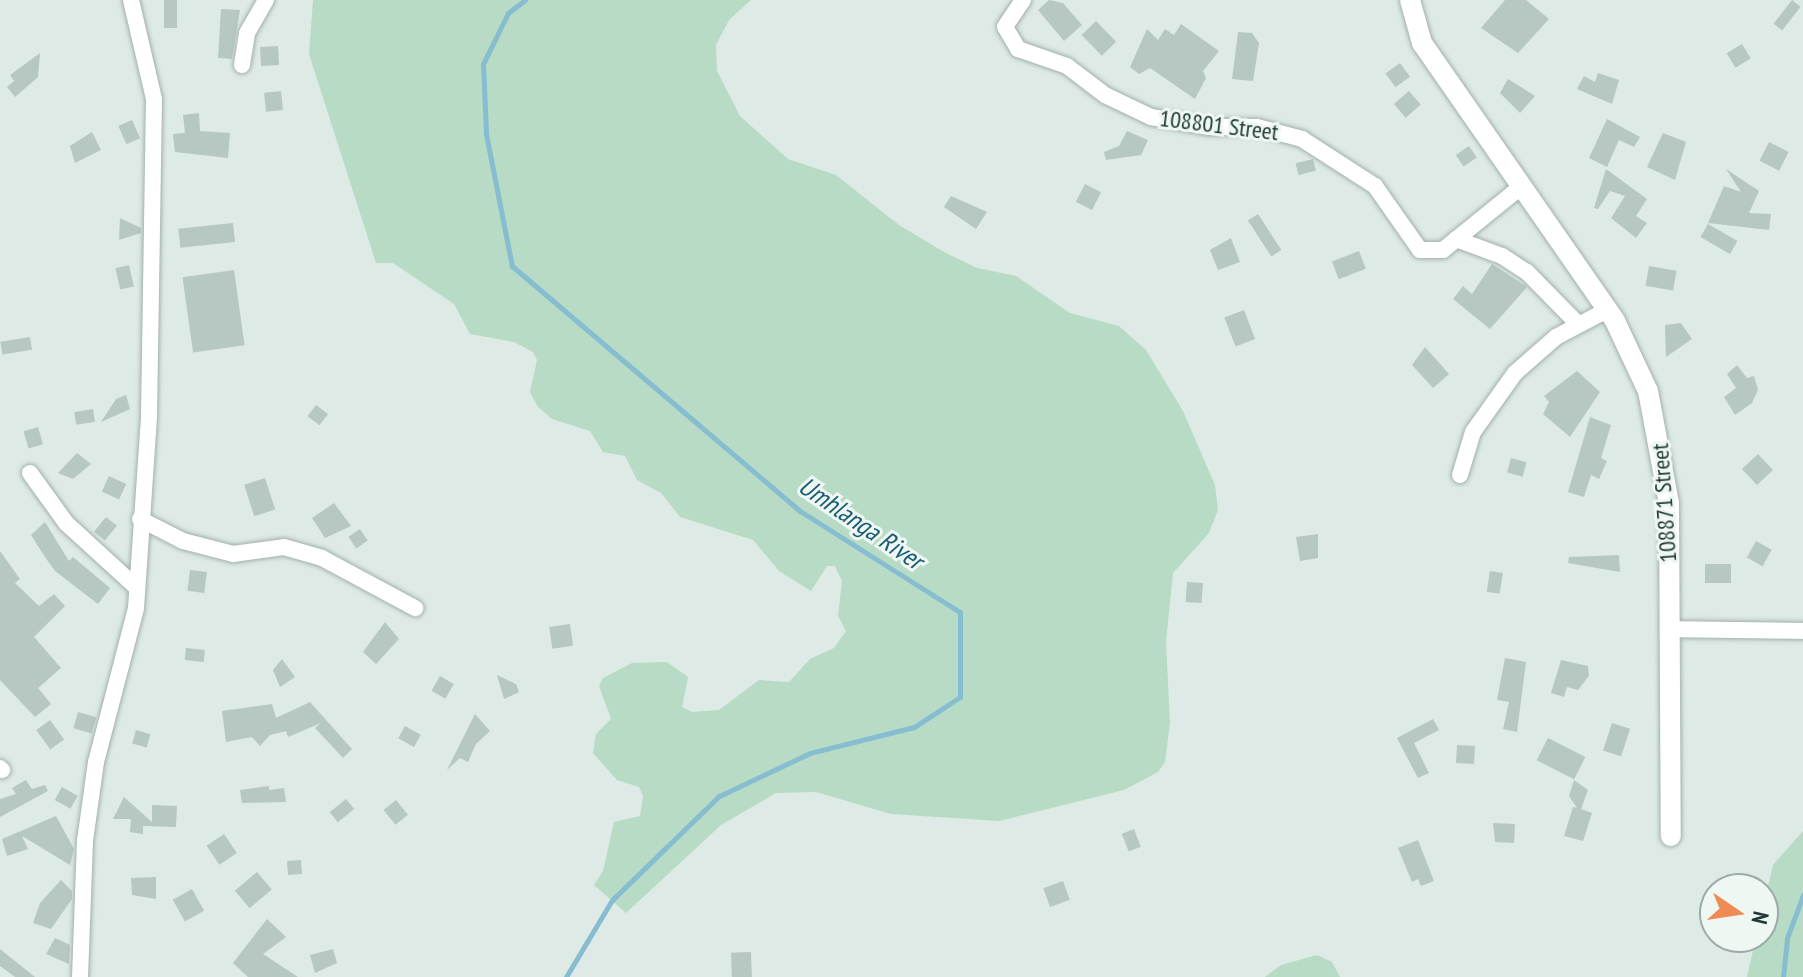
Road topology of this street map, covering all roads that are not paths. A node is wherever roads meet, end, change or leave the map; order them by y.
1 (131, 0) edge
2 (266, 0) edge
3 (1023, 0) edge
4 (1410, 0) edge
5 (242, 65) dead end
6 (1522, 186) junction
7 (1456, 239) junction
8 (1607, 310) junction
9 (1577, 323) junction
10 (30, 473) dead end
11 (1460, 475) dead end
12 (140, 519) junction
13 (136, 587) junction
14 (415, 608) dead end
15 (1668, 629) junction
16 (1803, 631) edge
17 (1671, 836) dead end
18 (80, 977) edge

1 - 12 street
2 - 5 street
3 - 7 street, 108801 Street
4 - 6 street, 108871 Street
6 - 7 street, 108801 Street
6 - 8 street, 108871 Street
7 - 9 street
8 - 9 street
8 - 15 street, 108871 Street
9 - 11 street
10 - 13 street
12 - 13 street
12 - 14 street
13 - 18 street
15 - 16 street
15 - 17 street, 108871 Street

